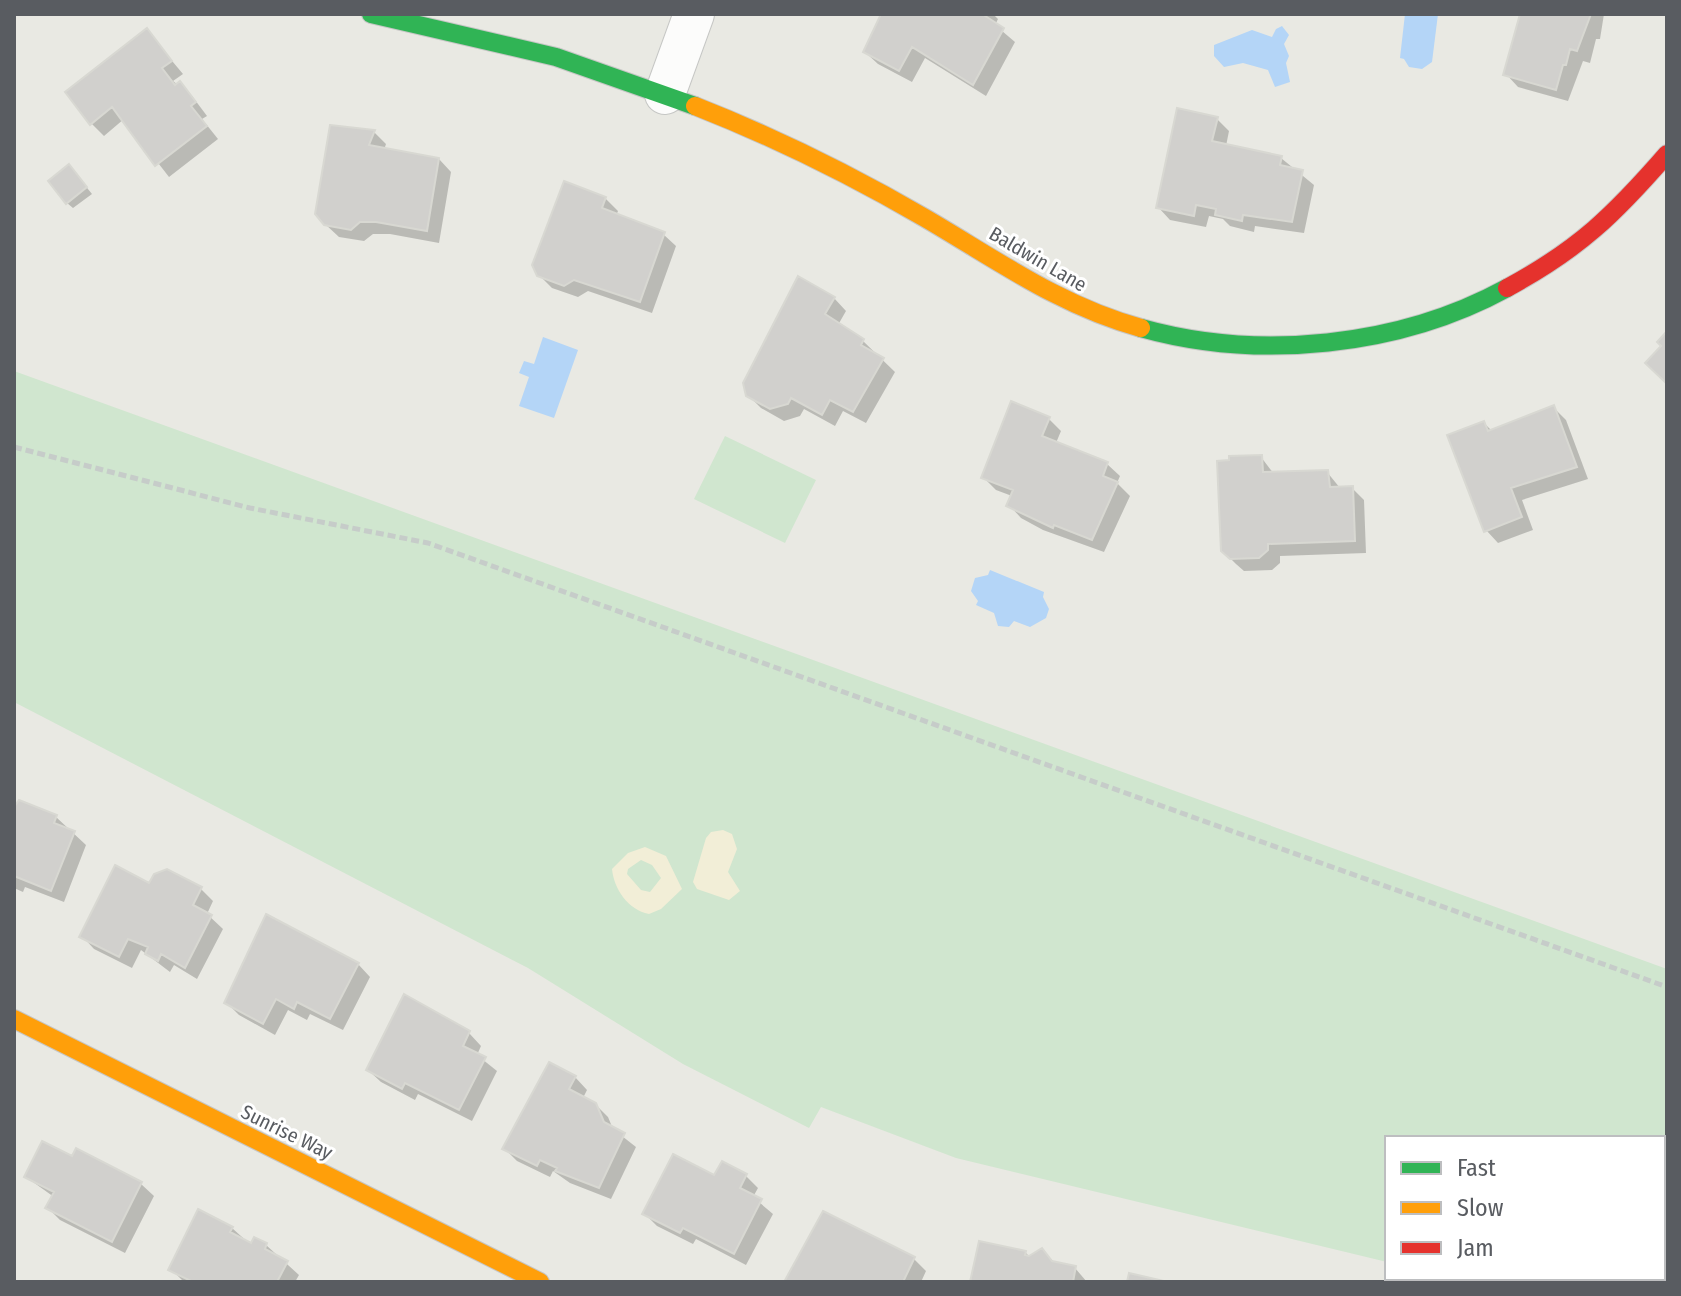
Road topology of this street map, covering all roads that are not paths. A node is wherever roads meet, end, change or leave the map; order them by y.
1 (371, 14) edge
2 (694, 14) edge
3 (665, 94) junction
4 (1667, 154) edge
5 (14, 1019) edge
6 (540, 1282) edge

1 - 3 street, Baldwin Lane
2 - 3 street
3 - 4 street, Baldwin Lane
5 - 6 street, Sunrise Way

